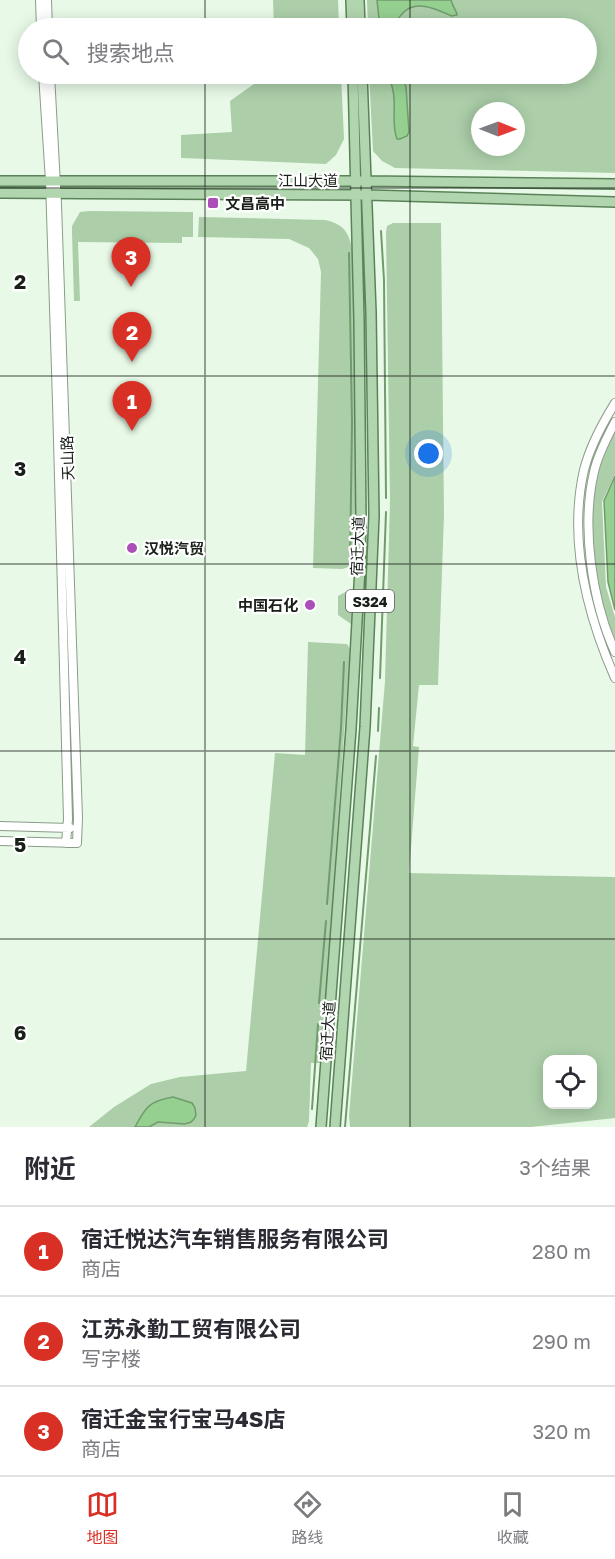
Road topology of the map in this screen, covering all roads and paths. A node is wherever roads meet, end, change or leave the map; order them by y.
1 (40, 0) edge
2 (47, 0) edge
3 (351, 0) edge
4 (359, 0) edge
5 (41, 18) edge
6 (48, 18) edge
7 (352, 18) edge
8 (360, 18) edge
9 (44, 84) edge
10 (50, 84) edge
11 (354, 84) edge
12 (362, 84) edge
13 (0, 181) edge
14 (361, 181) junction
15 (53, 182) junction
16 (615, 184) edge
17 (0, 193) edge
18 (53, 194) junction
19 (357, 195) junction
20 (367, 195) junction
21 (615, 202) edge
22 (615, 403) edge
23 (615, 422) edge
24 (615, 652) edge
25 (615, 678) edge
26 (0, 826) edge
27 (68, 827) junction
28 (78, 828) junction
29 (0, 841) edge
30 (66, 843) junction
31 (325, 1080) junction
32 (335, 1126) edge
33 (315, 1127) edge
34 (321, 1127) edge

1 - 5 street
2 - 6 street
3 - 7 main road
4 - 8 main road
9 - 15 street, 天山路
10 - 15 street, 天山路
11 - 14 main road, 宿迁大道 / S324
12 - 14 main road, 宿迁大道 / S324
13 - 15 main road, 江山大道
14 - 15 main road, 江山大道
14 - 16 main road, 江山大道
14 - 19 main road, 宿迁大道 / S324
14 - 20 main road, 宿迁大道 / S324
15 - 18 street, 天山路
17 - 18 main road, 江山大道
18 - 19 main road, 江山大道
18 - 27 street, 天山路
18 - 28 street, 天山路
19 - 20 main road, 江山大道
19 - 31 main road, 宿迁大道 / S324
20 - 21 main road, 江山大道
20 - 32 main road, 宿迁大道 / S324
22 - 25 street
23 - 24 street
26 - 27 street
27 - 28 street
27 - 30 street, 天山路
28 - 30 street, 天山路
29 - 30 street
31 - 33 main road
31 - 34 main road, 宿迁大道 / S324

